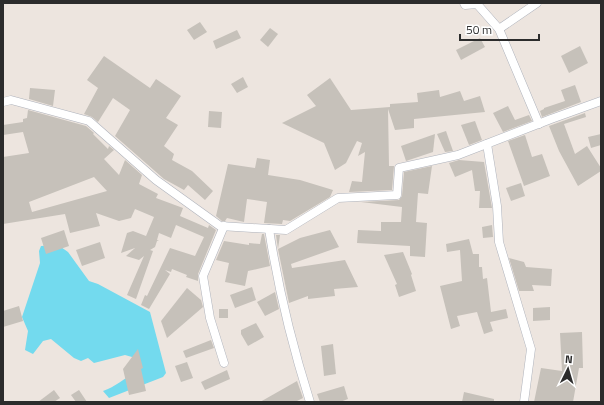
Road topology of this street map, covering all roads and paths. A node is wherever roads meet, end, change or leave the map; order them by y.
1 (464, 3) edge
2 (537, 3) edge
3 (499, 30) junction
4 (601, 101) edge
5 (3, 102) edge
6 (539, 124) junction
7 (487, 144) junction
8 (224, 226) junction
9 (269, 229) junction
10 (224, 363) dead end
11 (310, 402) edge
12 (524, 402) edge

1 - 3 street
2 - 3 street
3 - 6 street
4 - 6 street
5 - 8 street
6 - 7 street
7 - 9 street
7 - 12 street
8 - 9 street
8 - 10 street
9 - 11 street

